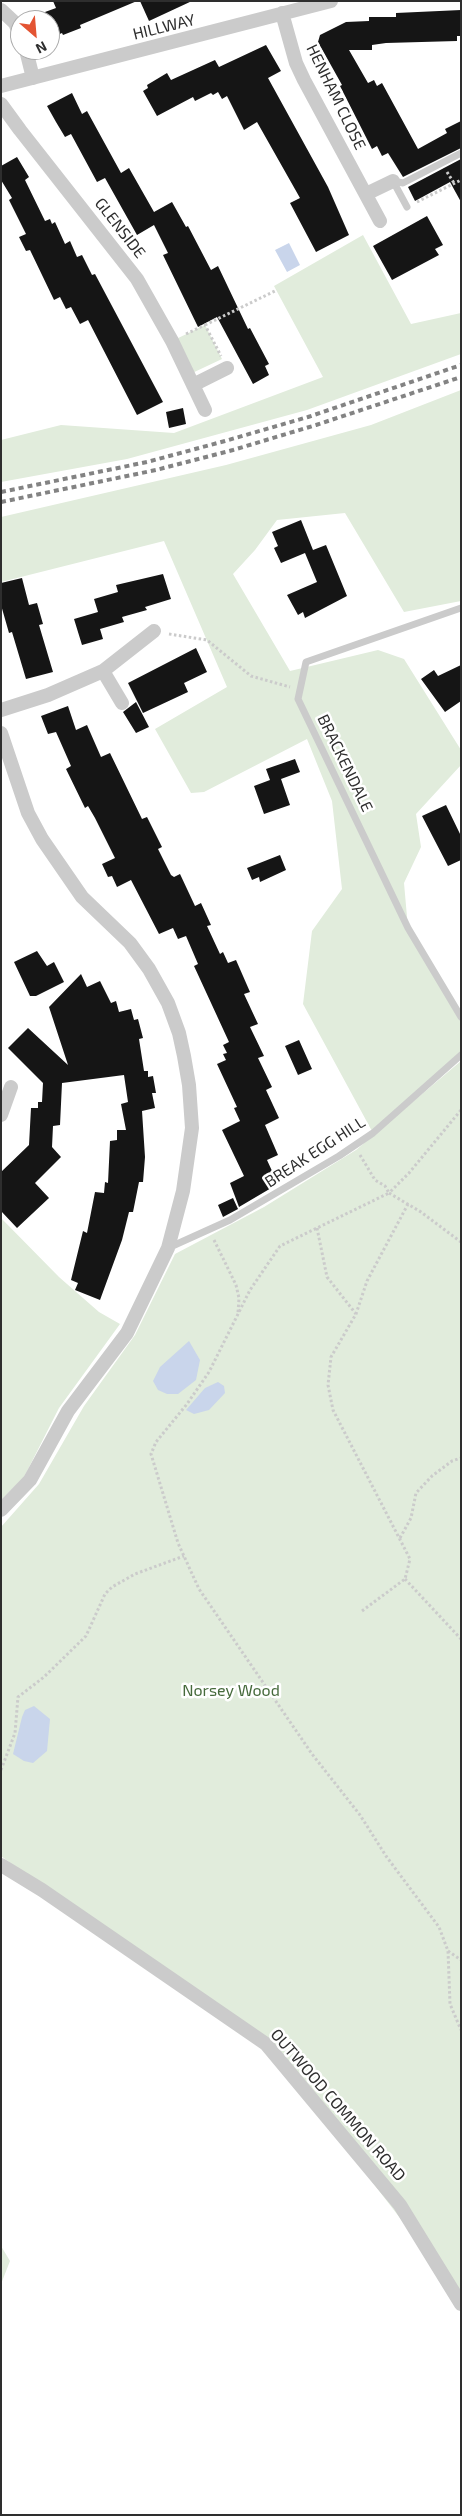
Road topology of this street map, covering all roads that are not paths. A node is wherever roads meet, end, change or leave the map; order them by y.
1 (331, 1) edge
2 (282, 13) junction
3 (28, 60) edge
4 (33, 78) junction
5 (1, 86) edge
6 (1, 104) edge
7 (461, 153) edge
8 (393, 181) junction
9 (366, 194) junction
10 (407, 207) road end
11 (380, 221) dead end
12 (227, 368) road end
13 (193, 385) junction
14 (205, 410) dead end
15 (461, 608) edge
16 (154, 631) road end
17 (104, 671) junction
18 (122, 703) dead end
19 (1, 710) edge
20 (1, 733) edge
21 (461, 1017) edge
22 (461, 1055) edge
23 (12, 1087) dead end
24 (1, 1115) edge
25 (168, 1248) junction
26 (1, 1510) edge
27 (1, 1865) edge
28 (461, 2304) edge

1 - 2 street, HILLWAY
2 - 4 street, HILLWAY
2 - 9 street, HENHAM CLOSE
3 - 4 street
4 - 5 street, HILLWAY
6 - 13 street, GLENSIDE
7 - 8 lane
8 - 9 street
8 - 10 lane
9 - 11 street, HENHAM CLOSE
12 - 13 street
13 - 14 street, GLENSIDE
15 - 21 lane, BRACKENDALE
16 - 17 street
17 - 18 street
17 - 19 street
20 - 25 street
22 - 25 lane, BREAK EGG HILL
23 - 24 street
25 - 26 street
27 - 28 street, OUTWOOD COMMON ROAD

